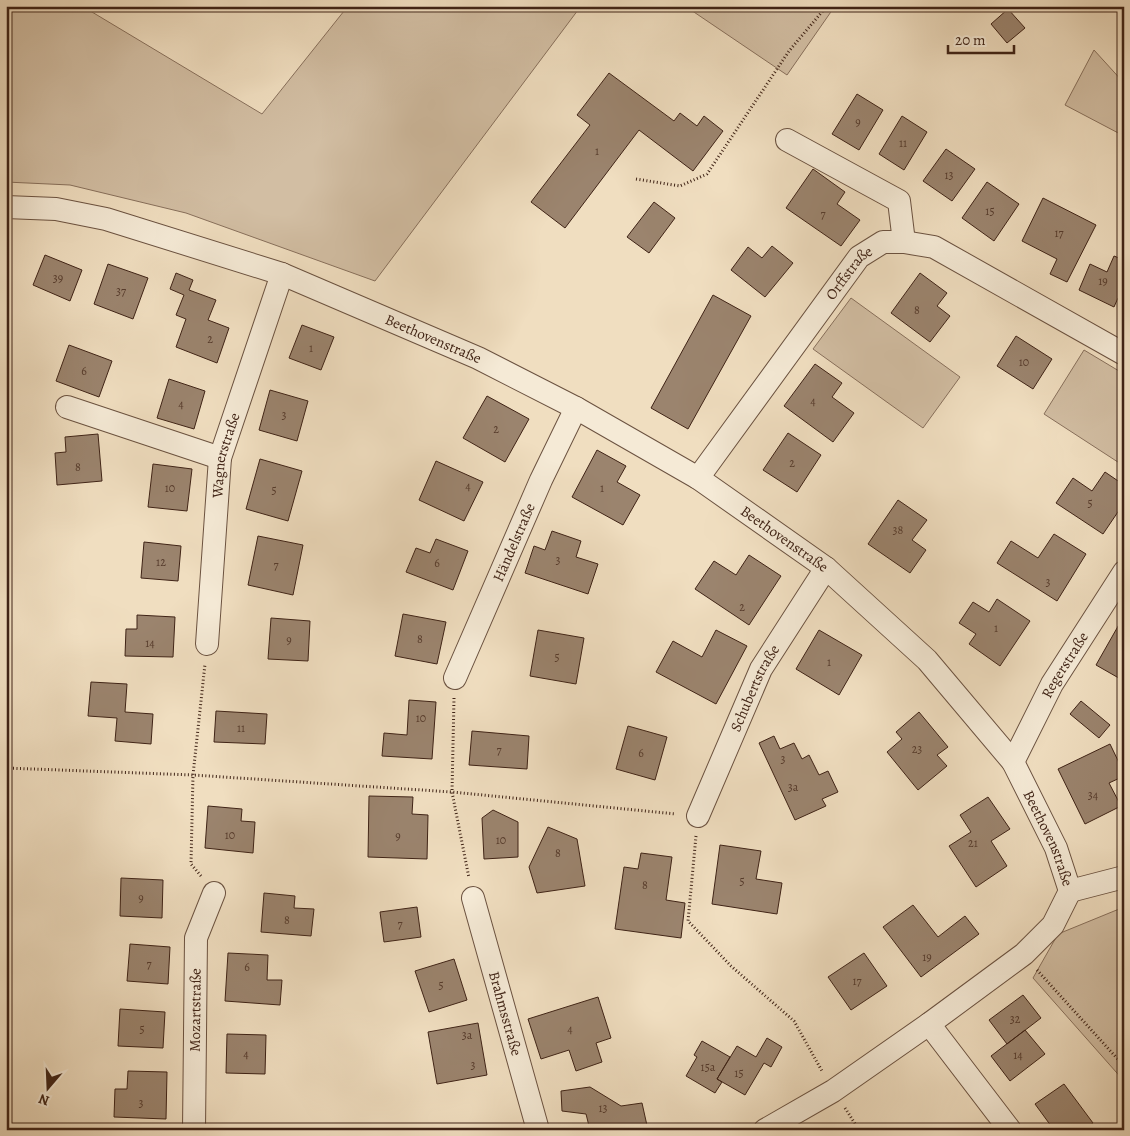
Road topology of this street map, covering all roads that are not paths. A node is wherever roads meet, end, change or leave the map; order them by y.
1 (787, 140) dead end
2 (6, 207) edge
3 (904, 242) junction
4 (282, 274) junction
5 (1124, 354) edge
6 (67, 407) dead end
7 (576, 408) junction
8 (220, 458) junction
9 (698, 478) junction
10 (826, 568) junction
11 (1124, 572) edge
12 (207, 644) road end
13 (455, 678) road end
14 (1013, 762) junction
15 (698, 816) road end
16 (1124, 878) edge
17 (1070, 891) junction
18 (214, 893) road end
19 (473, 898) road end
20 (929, 1024) junction
21 (194, 1130) edge
22 (538, 1130) edge
23 (765, 1130) edge
24 (1010, 1130) edge

1 - 3 street
2 - 4 street, Beethovenstraße
3 - 5 street, Orffstraße
3 - 9 street, Orffstraße
4 - 7 street, Beethovenstraße
4 - 8 street, Wagnerstraße
6 - 8 street
7 - 9 street, Beethovenstraße
7 - 13 street, Händelstraße
8 - 12 street, Wagnerstraße
9 - 10 street, Beethovenstraße
10 - 14 street, Beethovenstraße
10 - 15 street, Schubertstraße
11 - 14 street, Regerstraße
14 - 17 street, Beethovenstraße
16 - 17 street
17 - 20 street, Beethovenstraße
18 - 21 street, Mozartstraße
19 - 22 street, Brahmsstraße
20 - 23 street, Beethovenstraße
20 - 24 street

